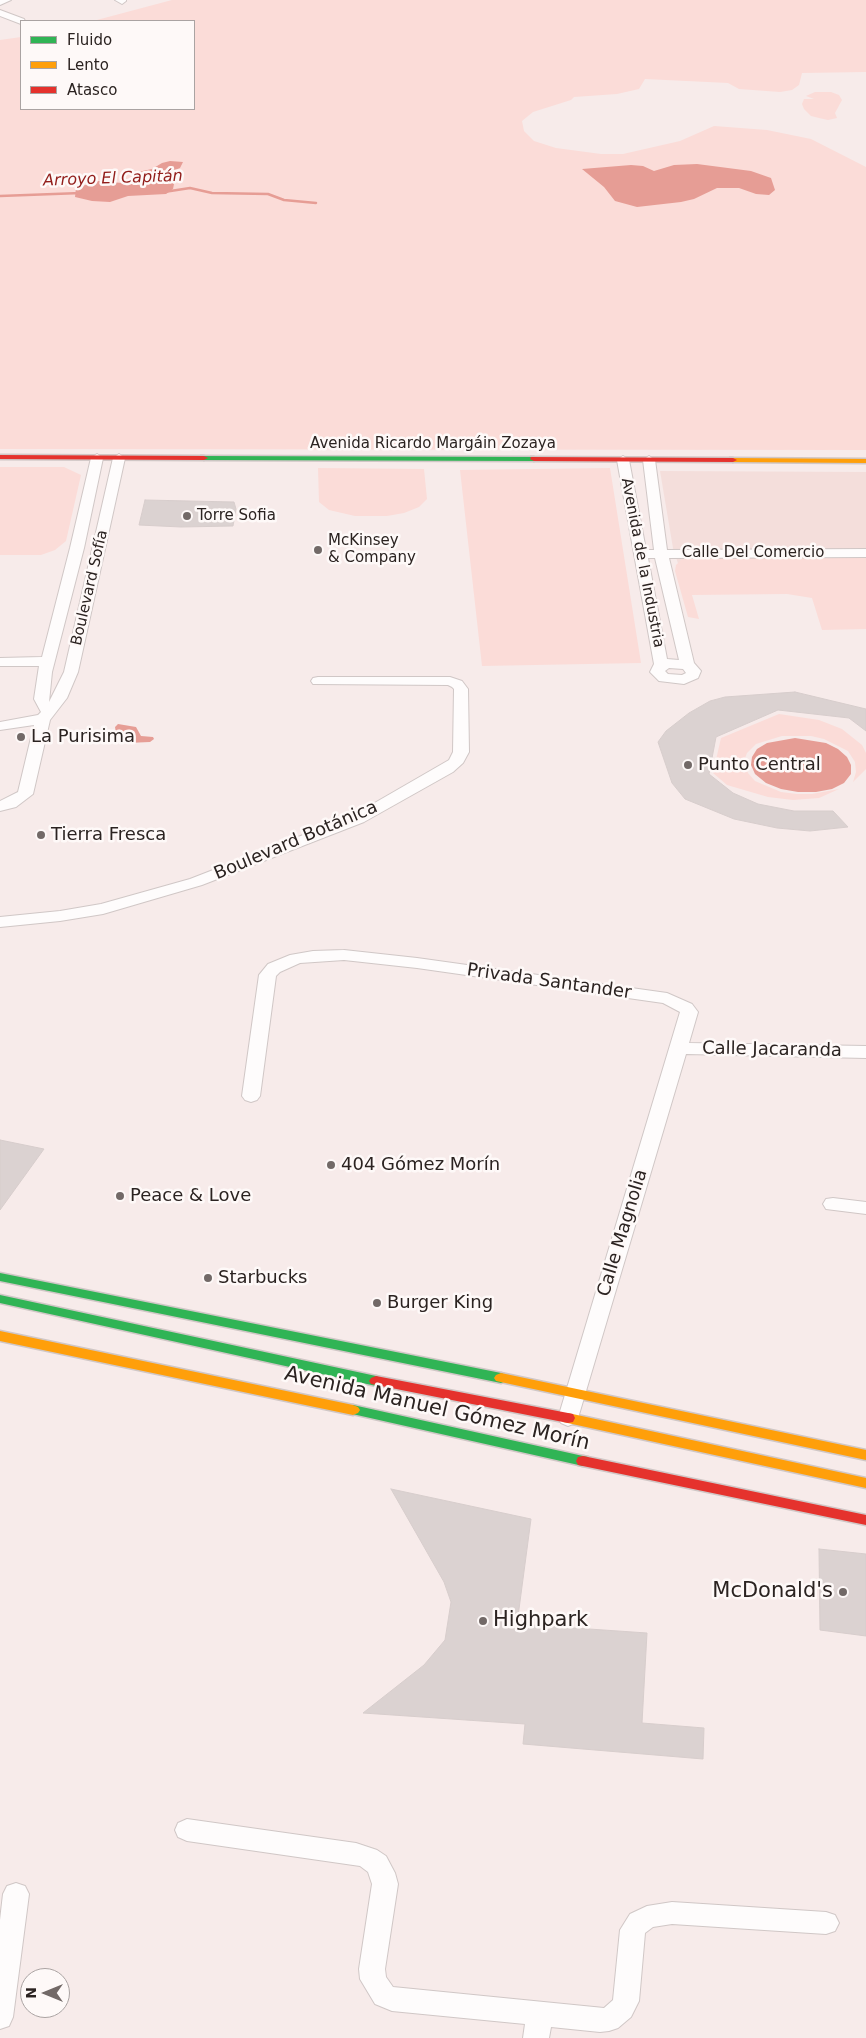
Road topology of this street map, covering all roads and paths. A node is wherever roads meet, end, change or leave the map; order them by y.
1 (7, 0) edge
2 (0, 2) edge
3 (0, 13) edge
4 (17, 20) edge
5 (0, 22) edge
6 (0, 457) edge
7 (866, 461) edge
8 (96, 462) junction
9 (118, 462) junction
10 (623, 464) junction
11 (649, 464) junction
12 (0, 466) edge
13 (866, 468) edge
14 (661, 553) junction
15 (866, 553) edge
16 (640, 554) junction
17 (49, 661) junction
18 (0, 662) edge
19 (318, 681) dead end
20 (45, 716) junction
21 (0, 726) edge
22 (0, 806) edge
23 (0, 922) edge
24 (678, 1048) junction
25 (866, 1052) edge
26 (251, 1096) dead end
27 (832, 1204) dead end
28 (866, 1208) edge
29 (0, 1277) edge
30 (0, 1299) edge
31 (0, 1335) edge
32 (574, 1395) junction
33 (565, 1422) junction
34 (546, 1440) dead end
35 (507, 1445) junction
36 (866, 1455) edge
37 (865, 1483) edge
38 (866, 1520) edge
39 (187, 1830) dead end
40 (16, 1894) dead end
41 (826, 1923) dead end
42 (0, 2017) edge
43 (538, 2026) edge

1 - 2 street
3 - 4 street
4 - 5 street
6 - 8 street, Avenida Ricardo Margáin Zozaya
7 - 11 street, Avenida Ricardo Margáin Zozaya
8 - 9 street, Avenida Ricardo Margáin Zozaya
8 - 12 street, Avenida Ricardo Margáin Zozaya
8 - 17 street, Boulevard Sofía
9 - 10 street, Avenida Ricardo Margáin Zozaya
9 - 20 street, Boulevard Sofía
10 - 11 street, Avenida Ricardo Margáin Zozaya
10 - 16 street, Avenida de la Industria
11 - 13 street, Avenida Ricardo Margáin Zozaya
11 - 14 street, Avenida de la Industria
14 - 15 street, Calle Del Comercio
14 - 16 street, Calle Del Comercio
14 - 16 street, Avenida de la Industria
17 - 18 street
17 - 20 street, Boulevard Sofía
19 - 23 street, Boulevard Botánica
20 - 21 street
20 - 22 street, Boulevard Sofía
24 - 25 street, Calle Jacaranda
24 - 26 street, Privada Santander
24 - 32 street, Calle Magnolia
27 - 28 street
29 - 32 street, Avenida Manuel Gómez Morín
30 - 33 street, Avenida Manuel Gómez Morín
31 - 35 street, Avenida Manuel Gómez Morín
32 - 33 street, Calle Magnolia
32 - 36 street, Avenida Manuel Gómez Morín
33 - 37 street, Avenida Manuel Gómez Morín
34 - 35 street
35 - 38 street, Avenida Manuel Gómez Morín
39 - 43 street
40 - 42 street
41 - 43 street

